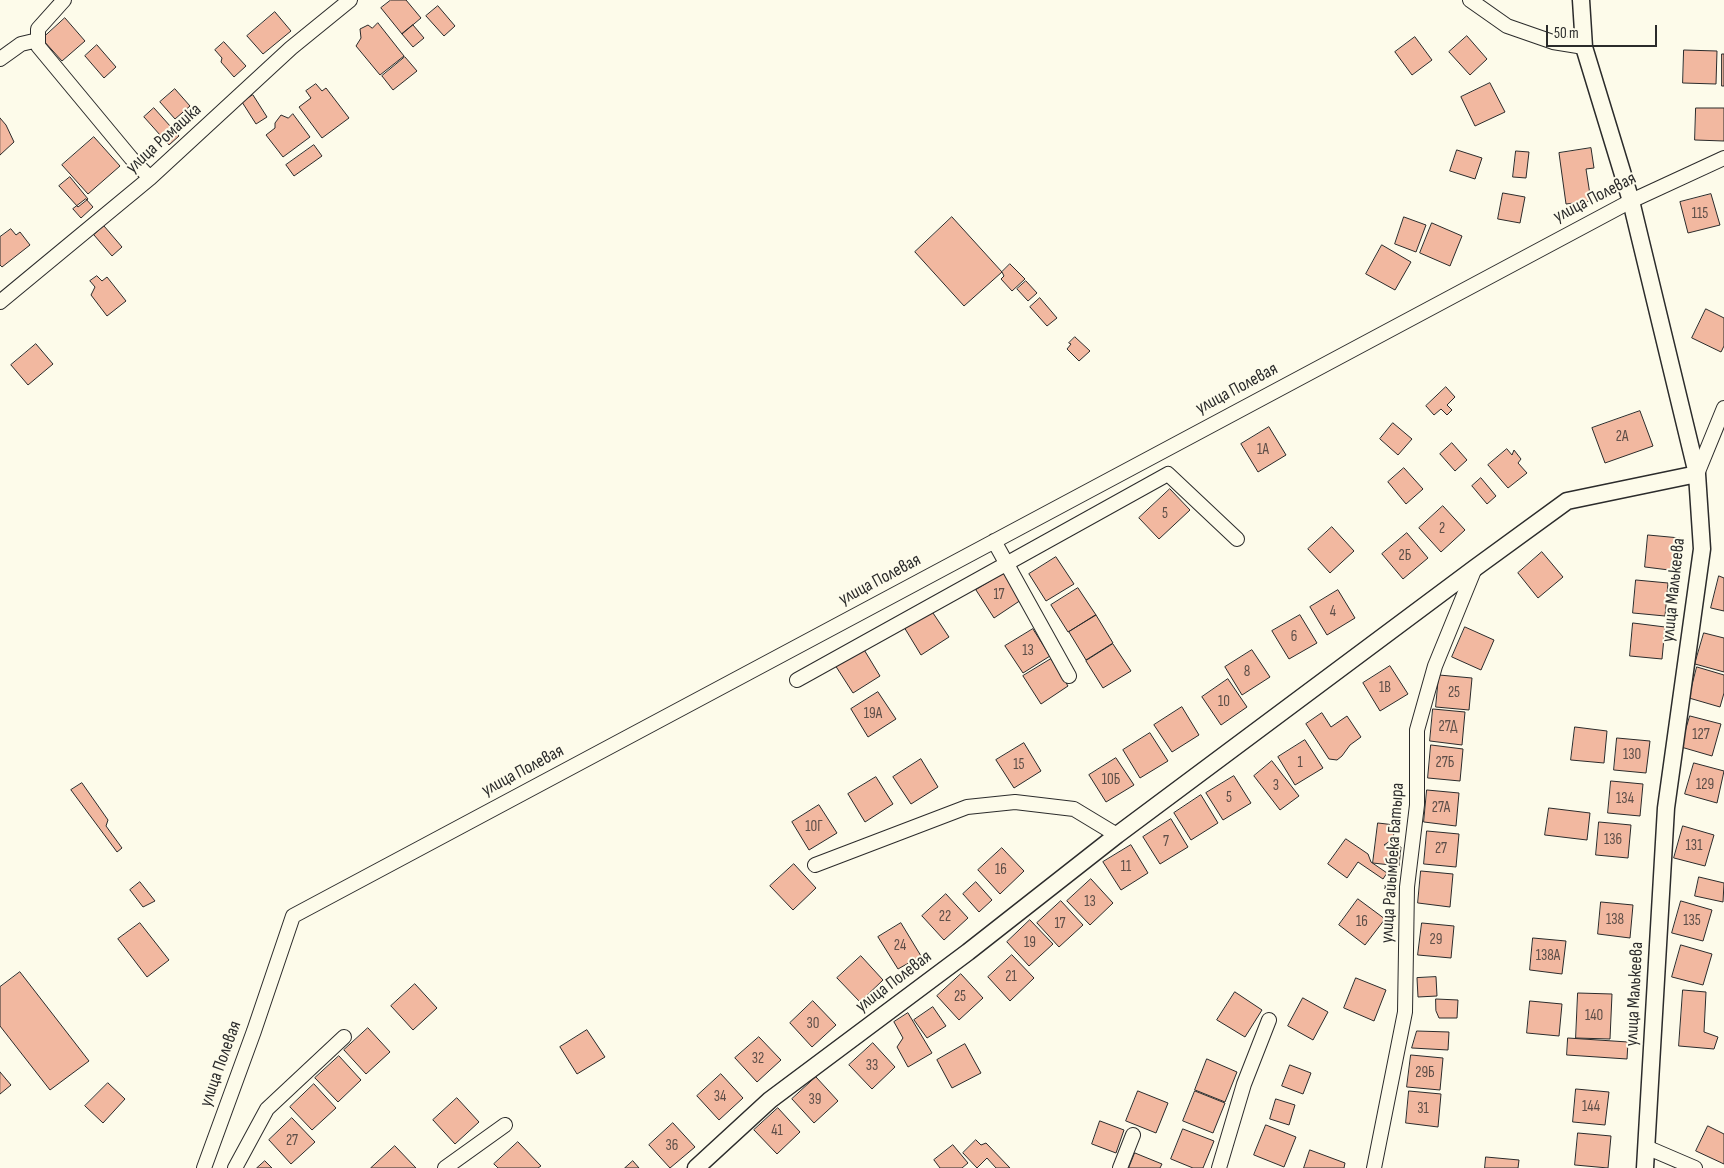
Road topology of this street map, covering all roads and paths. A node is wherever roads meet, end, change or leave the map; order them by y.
1 (64, 0) edge
2 (350, 0) edge
3 (1470, 0) edge
4 (1582, 0) edge
5 (38, 40) junction
6 (1584, 47) junction
7 (0, 59) edge
8 (1724, 158) edge
9 (150, 178) junction
10 (1631, 201) junction
11 (0, 302) edge
12 (1724, 408) edge
13 (1697, 474) junction
14 (1237, 539) dead end
15 (994, 541) junction
16 (1007, 564) junction
17 (1475, 568) junction
18 (1069, 676) dead end
19 (796, 680) dead end
20 (1117, 834) junction
21 (815, 865) dead end
22 (1269, 1020) dead end
23 (344, 1037) dead end
24 (505, 1125) dead end
25 (1132, 1135) dead end
26 (1646, 1147) junction
27 (204, 1168) edge
28 (235, 1168) edge
29 (446, 1168) edge
30 (696, 1168) edge
31 (1120, 1168) edge
32 (1219, 1168) edge
33 (1374, 1168) edge
34 (1645, 1168) edge
35 (1695, 1168) edge

1 - 5 street
2 - 9 street, улица Ромашка
3 - 6 street
4 - 6 street, улица Малькеева
5 - 7 street
5 - 9 street
6 - 10 street, улица Малькеева
8 - 10 street, улица Полевая
9 - 11 street, улица Ромашка
10 - 13 street, улица Малькеева
10 - 15 street, улица Полевая
12 - 13 street
13 - 17 street, улица Полевая
13 - 26 street, улица Малькеева
14 - 16 street
15 - 16 street
15 - 27 street, улица Полевая
16 - 18 street
16 - 19 street
17 - 20 street, улица Полевая
17 - 33 street, улица Райымбека Батыра
20 - 21 street
20 - 30 street, улица Полевая
22 - 32 street
23 - 28 street
24 - 29 street
25 - 31 street
26 - 34 street, улица Малькеева
26 - 35 street

